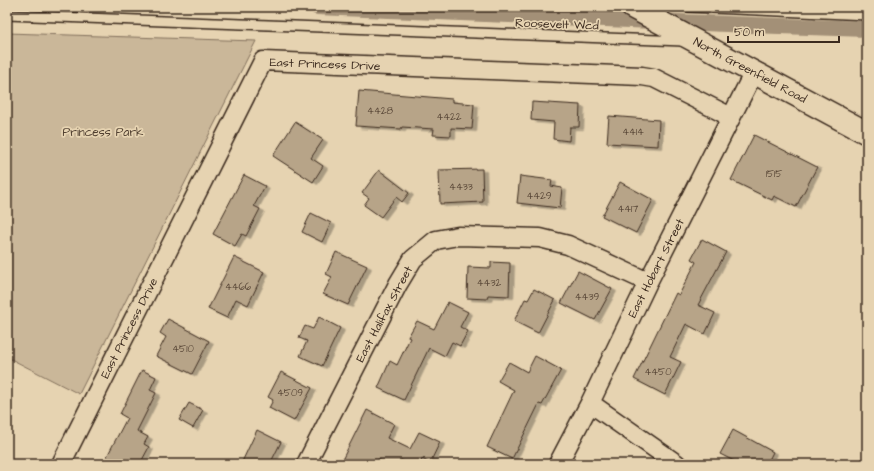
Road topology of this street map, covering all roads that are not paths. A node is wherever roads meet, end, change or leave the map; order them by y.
1 (689, 7) edge
2 (633, 8) edge
3 (7, 15) edge
4 (867, 15) edge
5 (693, 39) junction
6 (754, 72) junction
7 (731, 117) junction
8 (867, 133) edge
9 (648, 282) junction
10 (590, 403) junction
11 (61, 464) edge
12 (306, 464) edge
13 (558, 464) edge
14 (677, 464) edge

1 - 4 lane
2 - 5 main road, North Greenfield Road
3 - 5 lane, Roosevelt Wcd
5 - 6 main road, North Greenfield Road
6 - 7 street, East Hobart Street
6 - 8 main road, North Greenfield Road
7 - 9 street, East Hobart Street
7 - 11 street, East Princess Drive
9 - 10 street, East Hobart Street
9 - 12 street, East Halifax Street
10 - 13 street, East Hobart Street
10 - 14 street

